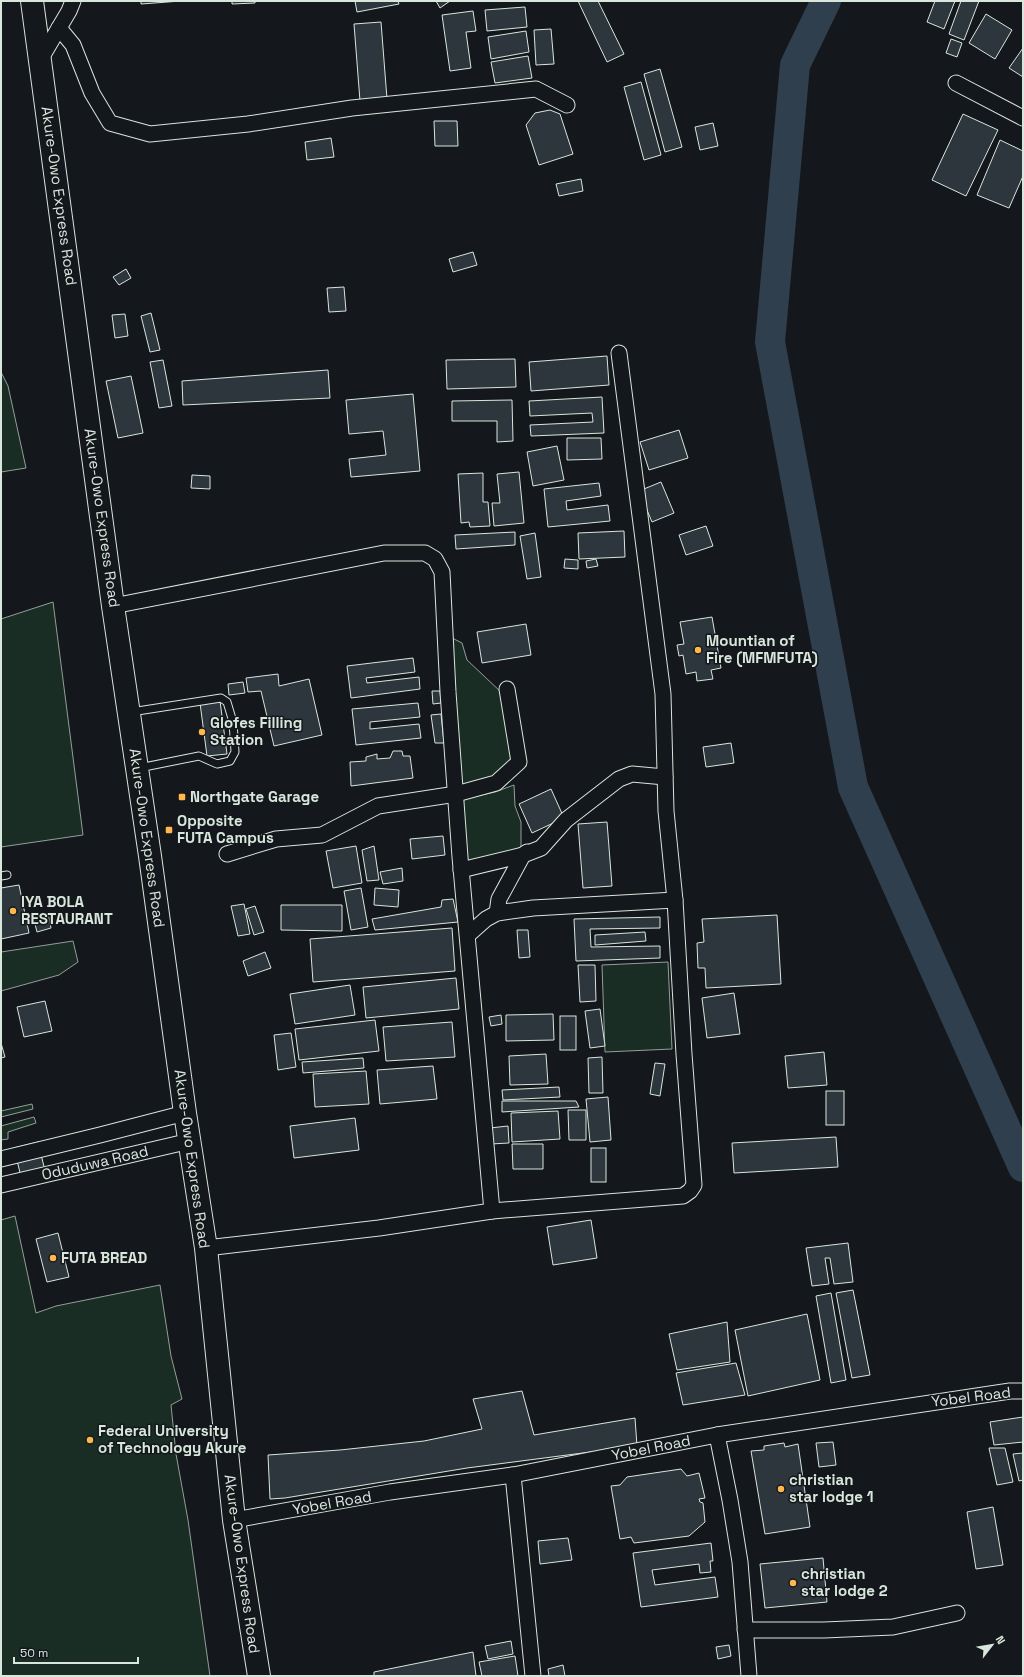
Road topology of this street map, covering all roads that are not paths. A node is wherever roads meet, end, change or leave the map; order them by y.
1 (32, 1) edge
2 (73, 1) edge
3 (59, 28) junction
4 (40, 60) junction
5 (956, 83) dead end
6 (567, 105) dead end
7 (1023, 118) edge
8 (619, 353) dead end
9 (113, 606) junction
10 (507, 689) dead end
11 (129, 713) junction
12 (137, 768) junction
13 (665, 778) junction
14 (456, 794) junction
15 (541, 848) junction
16 (227, 854) dead end
17 (523, 855) junction
18 (461, 870) junction
19 (675, 900) junction
20 (497, 913) junction
21 (468, 935) junction
22 (185, 1113) junction
23 (100, 1135) junction
24 (190, 1141) junction
25 (1, 1159) edge
26 (106, 1160) junction
27 (1, 1185) edge
28 (492, 1212) junction
29 (206, 1248) junction
30 (1023, 1391) edge
31 (717, 1435) junction
32 (513, 1475) junction
33 (234, 1520) junction
34 (957, 1613) dead end
35 (745, 1630) junction
36 (259, 1676) edge
37 (533, 1676) edge
38 (749, 1676) edge

1 - 4 highway, Akure-Owo Express Road
2 - 3 street
3 - 4 street
3 - 6 street
4 - 9 highway, Akure-Owo Express Road
5 - 7 street
8 - 13 street
9 - 11 highway, Akure-Owo Express Road
9 - 14 street
10 - 14 street
11 - 12 highway, Akure-Owo Express Road
11 - 12 lane
12 - 22 highway, Akure-Owo Express Road
13 - 15 street
13 - 19 street
14 - 16 street
14 - 18 street
15 - 17 street
15 - 17 street
17 - 18 street
17 - 20 street
18 - 21 street
19 - 20 street
19 - 28 street
20 - 21 street
21 - 28 street
22 - 23 street
22 - 24 highway, Akure-Owo Express Road
23 - 25 street
23 - 26 street
24 - 26 street, Oduduwa Road
24 - 29 highway, Akure-Owo Express Road
26 - 27 street, Oduduwa Road
28 - 29 street
29 - 33 highway, Akure-Owo Express Road
30 - 31 street, Yobel Road
31 - 32 street, Yobel Road
31 - 35 street
32 - 33 street, Yobel Road
32 - 37 street
33 - 36 highway, Akure-Owo Express Road
34 - 35 street
35 - 38 street

